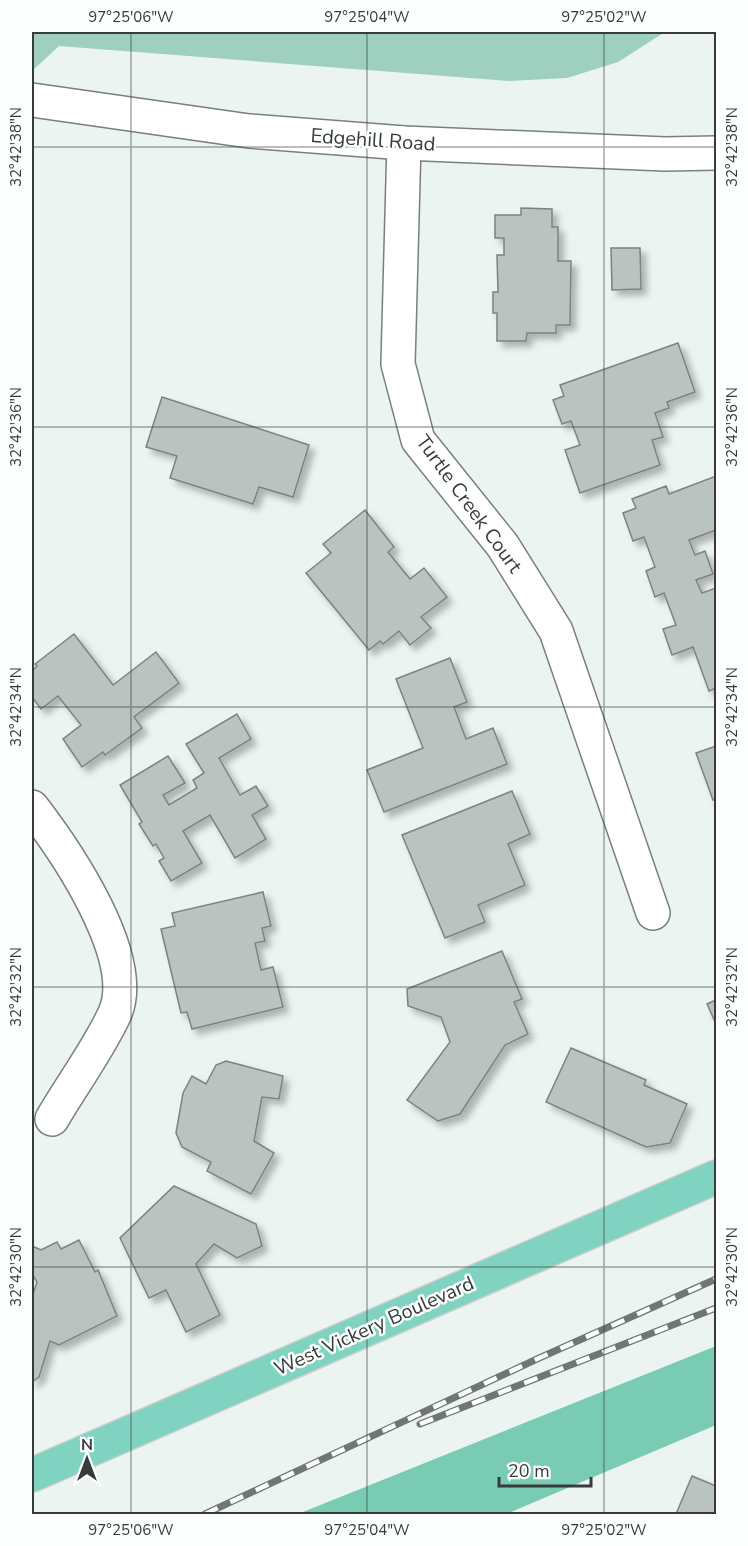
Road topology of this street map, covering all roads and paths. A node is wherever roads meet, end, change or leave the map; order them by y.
1 (32, 100) edge
2 (717, 128) edge
3 (404, 143) junction
4 (717, 153) edge
5 (665, 154) junction
6 (32, 807) edge
7 (653, 913) dead end
8 (51, 1119) dead end
9 (717, 1177) edge
10 (32, 1475) edge

1 - 3 street, Edgehill Road
2 - 5 street
3 - 5 street, Edgehill Road
3 - 7 street, Turtle Creek Court
4 - 5 street, Edgehill Road
6 - 8 street
9 - 10 main road, West Vickery Boulevard

